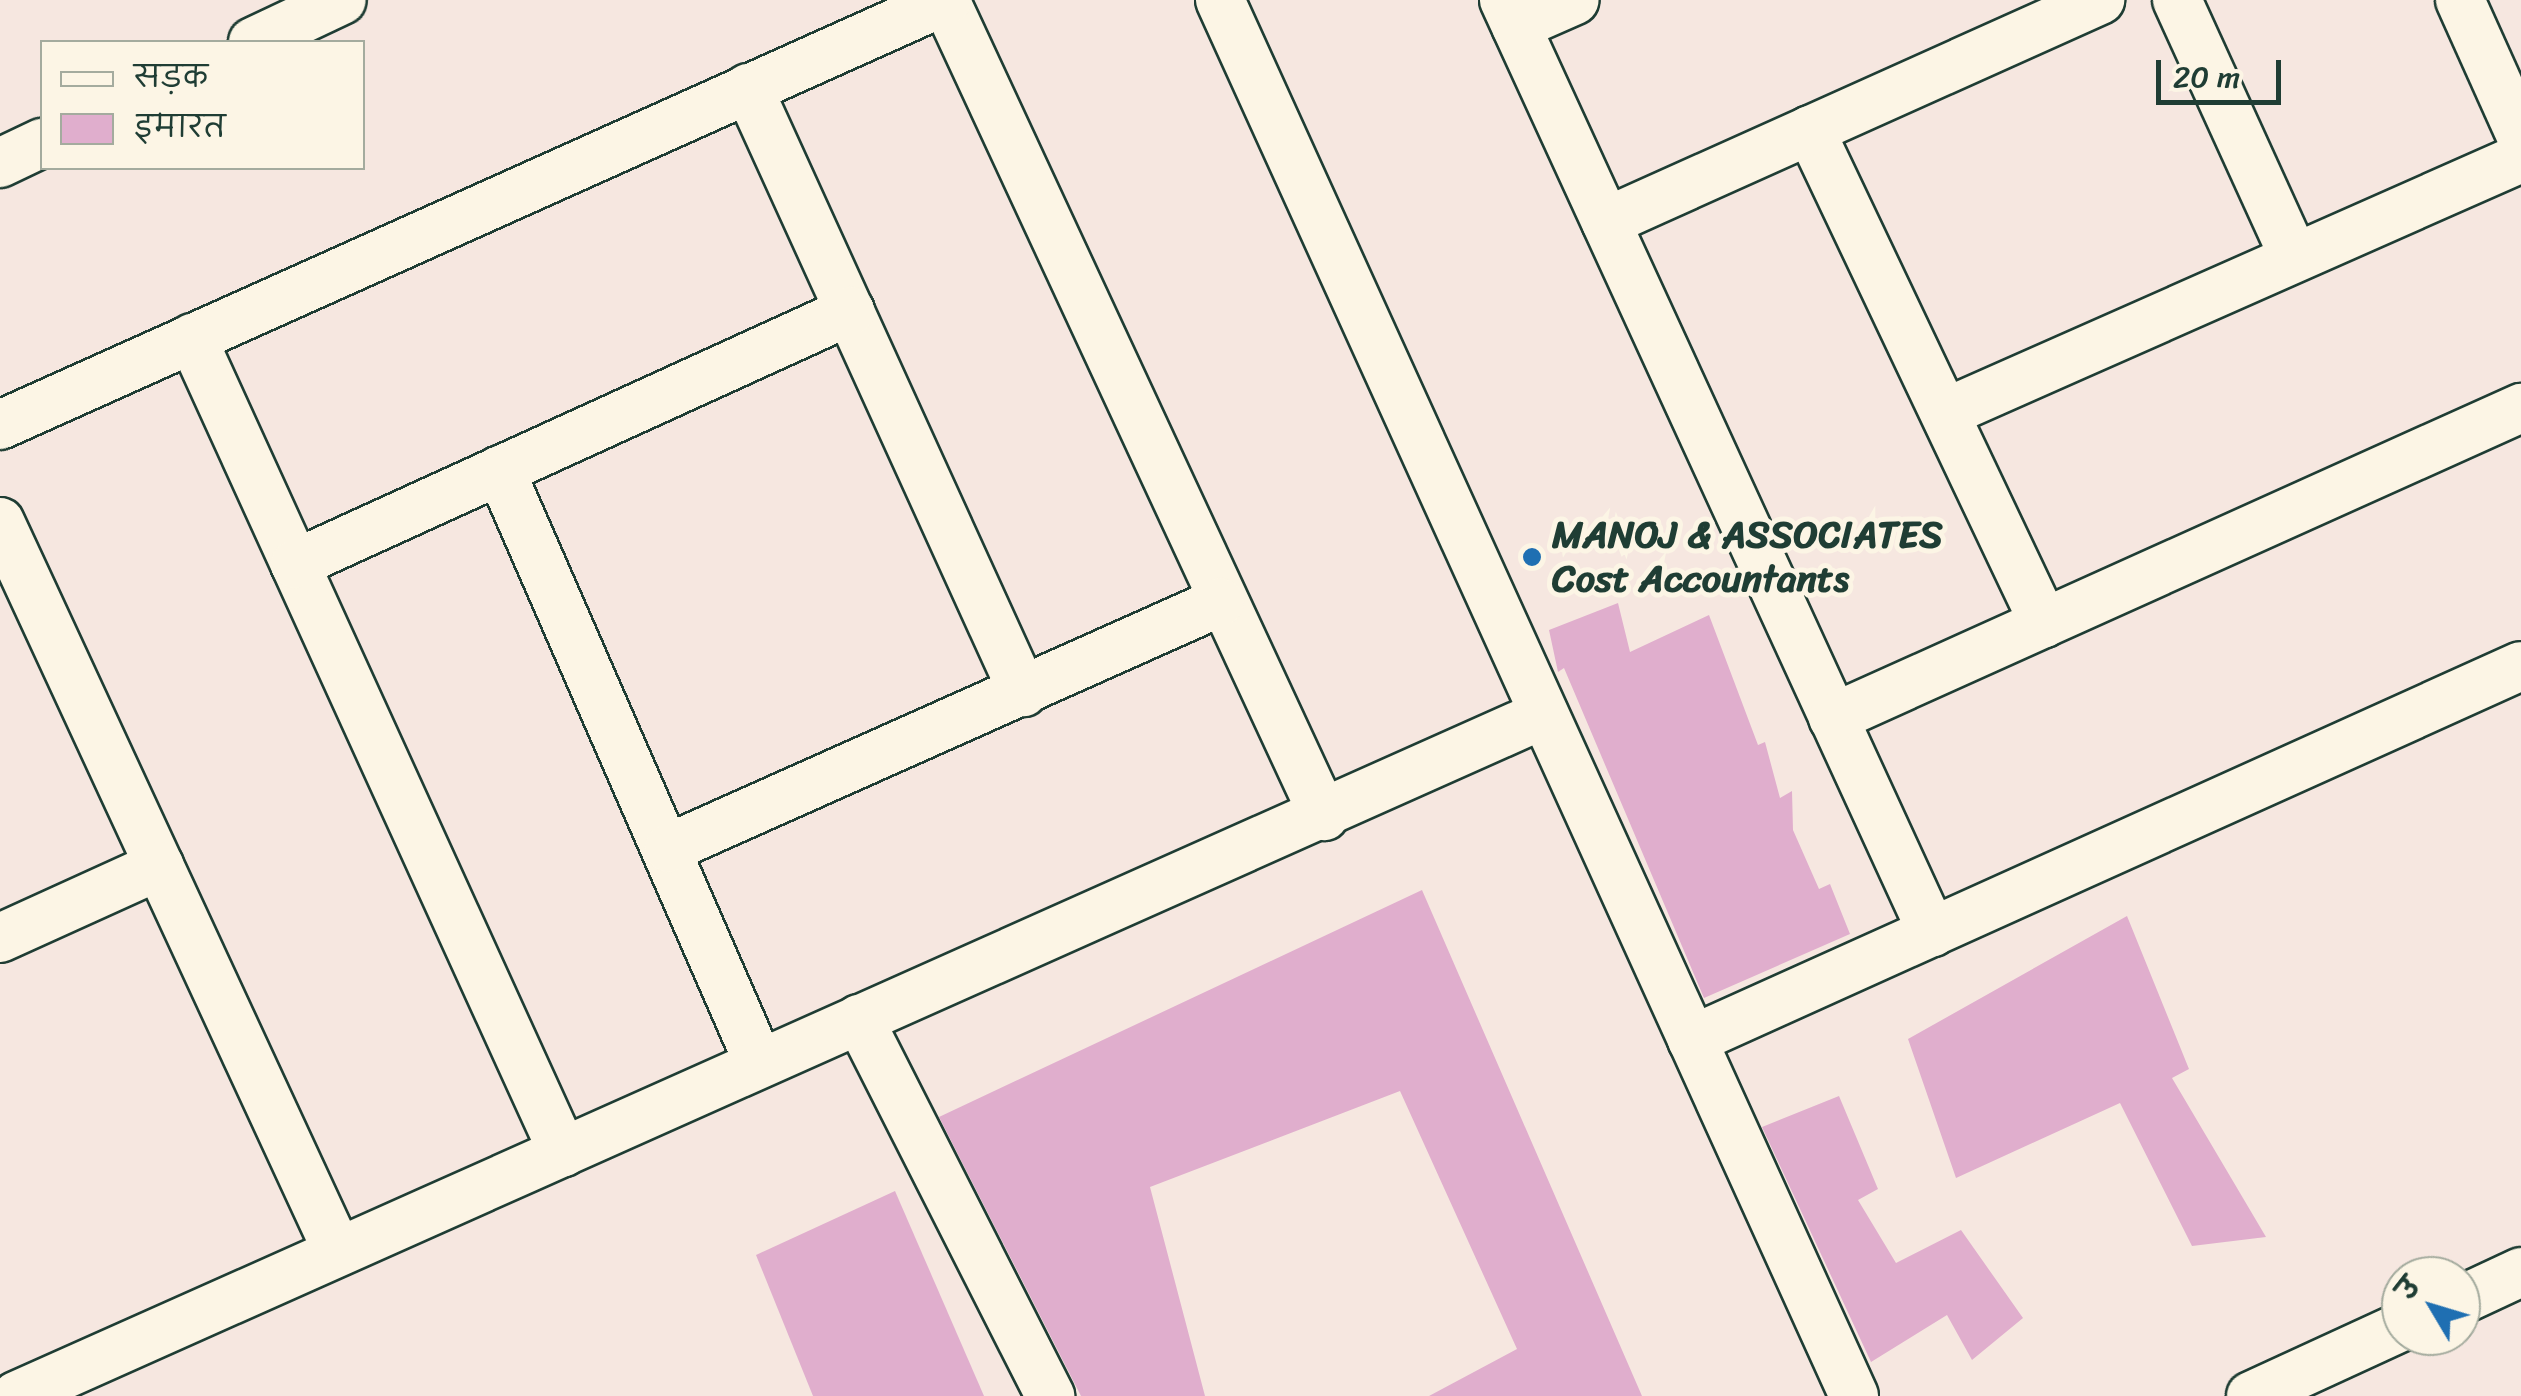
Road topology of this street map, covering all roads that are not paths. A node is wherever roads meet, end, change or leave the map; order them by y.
1 (342, 0) edge
2 (946, 0) edge
3 (1220, 0) edge
4 (1576, 0) edge
5 (2100, 0) edge
6 (2177, 0) edge
7 (2460, 0) edge
8 (1510, 13) edge
9 (256, 40) edge
10 (748, 88) junction
11 (1810, 130) junction
12 (2521, 136) edge
13 (40, 143) edge
14 (2521, 158) edge
15 (0, 163) edge
16 (1606, 222) junction
17 (2293, 254) junction
18 (850, 311) junction
19 (192, 338) junction
20 (2521, 408) edge
21 (1945, 413) junction
22 (0, 425) edge
23 (500, 470) junction
24 (0, 522) edge
25 (295, 564) junction
26 (1220, 602) junction
27 (2044, 624) junction
28 (2521, 666) edge
29 (1023, 692) junction
30 (1544, 714) junction
31 (1834, 718) junction
32 (1324, 816) junction
33 (669, 848) junction
34 (158, 866) junction
35 (1932, 932) junction
36 (0, 938) edge
37 (859, 1019) junction
38 (1692, 1040) junction
39 (760, 1062) junction
40 (563, 1152) junction
41 (338, 1252) junction
42 (2521, 1272) edge
43 (2481, 1291) edge
44 (2381, 1336) edge
45 (16, 1396) edge
46 (1050, 1396) edge
47 (1854, 1396) edge
48 (2251, 1396) edge

1 - 9 street
2 - 10 street
2 - 26 street
3 - 30 street
4 - 8 street
5 - 11 street
6 - 17 street
7 - 12 street
8 - 16 street
10 - 18 street
10 - 19 street
11 - 16 street
11 - 21 street
13 - 15 street
14 - 17 street
16 - 31 street
17 - 21 street
18 - 23 street
18 - 29 street
19 - 22 street
19 - 25 street
20 - 27 street
21 - 27 street
23 - 25 street
23 - 33 street
24 - 34 street
25 - 40 street
26 - 29 street
26 - 32 street
27 - 31 street
28 - 35 street
29 - 33 street
30 - 32 street
30 - 38 street
31 - 35 street
32 - 37 street
33 - 39 street
34 - 36 street
34 - 41 street
35 - 38 street
37 - 39 street
37 - 46 street
38 - 47 street
39 - 40 street
40 - 41 street
41 - 45 street
42 - 43 street
44 - 48 street

